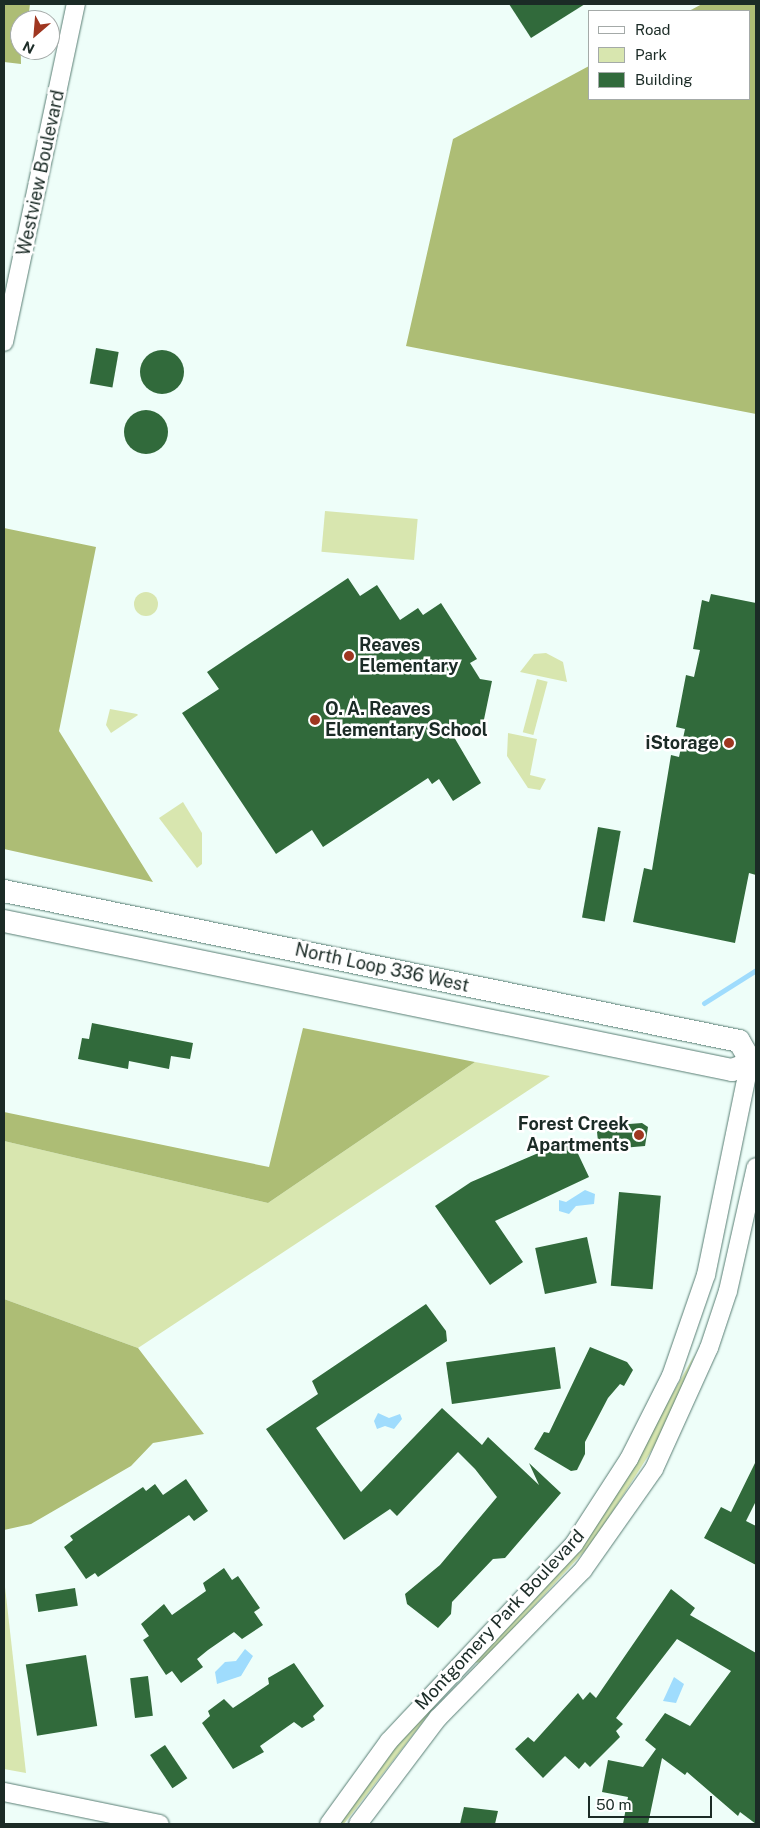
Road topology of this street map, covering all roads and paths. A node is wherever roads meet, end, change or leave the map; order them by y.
1 (76, 4) edge
2 (4, 342) edge
3 (4, 891) edge
4 (4, 921) edge
5 (199, 931) junction
6 (189, 958) junction
7 (753, 1061) edge
8 (756, 1167) edge
9 (446, 1680) junction
10 (461, 1696) junction
11 (4, 1792) edge
12 (160, 1824) edge
13 (330, 1824) edge
14 (358, 1824) edge

1 - 2 street, Westview Boulevard
3 - 5 main road, North Loop 336 West
4 - 6 main road, North Loop 336 West
5 - 6 main road
5 - 7 main road, North Loop 336 West
6 - 7 main road, North Loop 336 West
7 - 9 street, Montgomery Park Boulevard
8 - 10 street, Montgomery Park Boulevard
9 - 10 street
9 - 13 street, Montgomery Park Boulevard
10 - 14 street, Montgomery Park Boulevard
11 - 12 street

